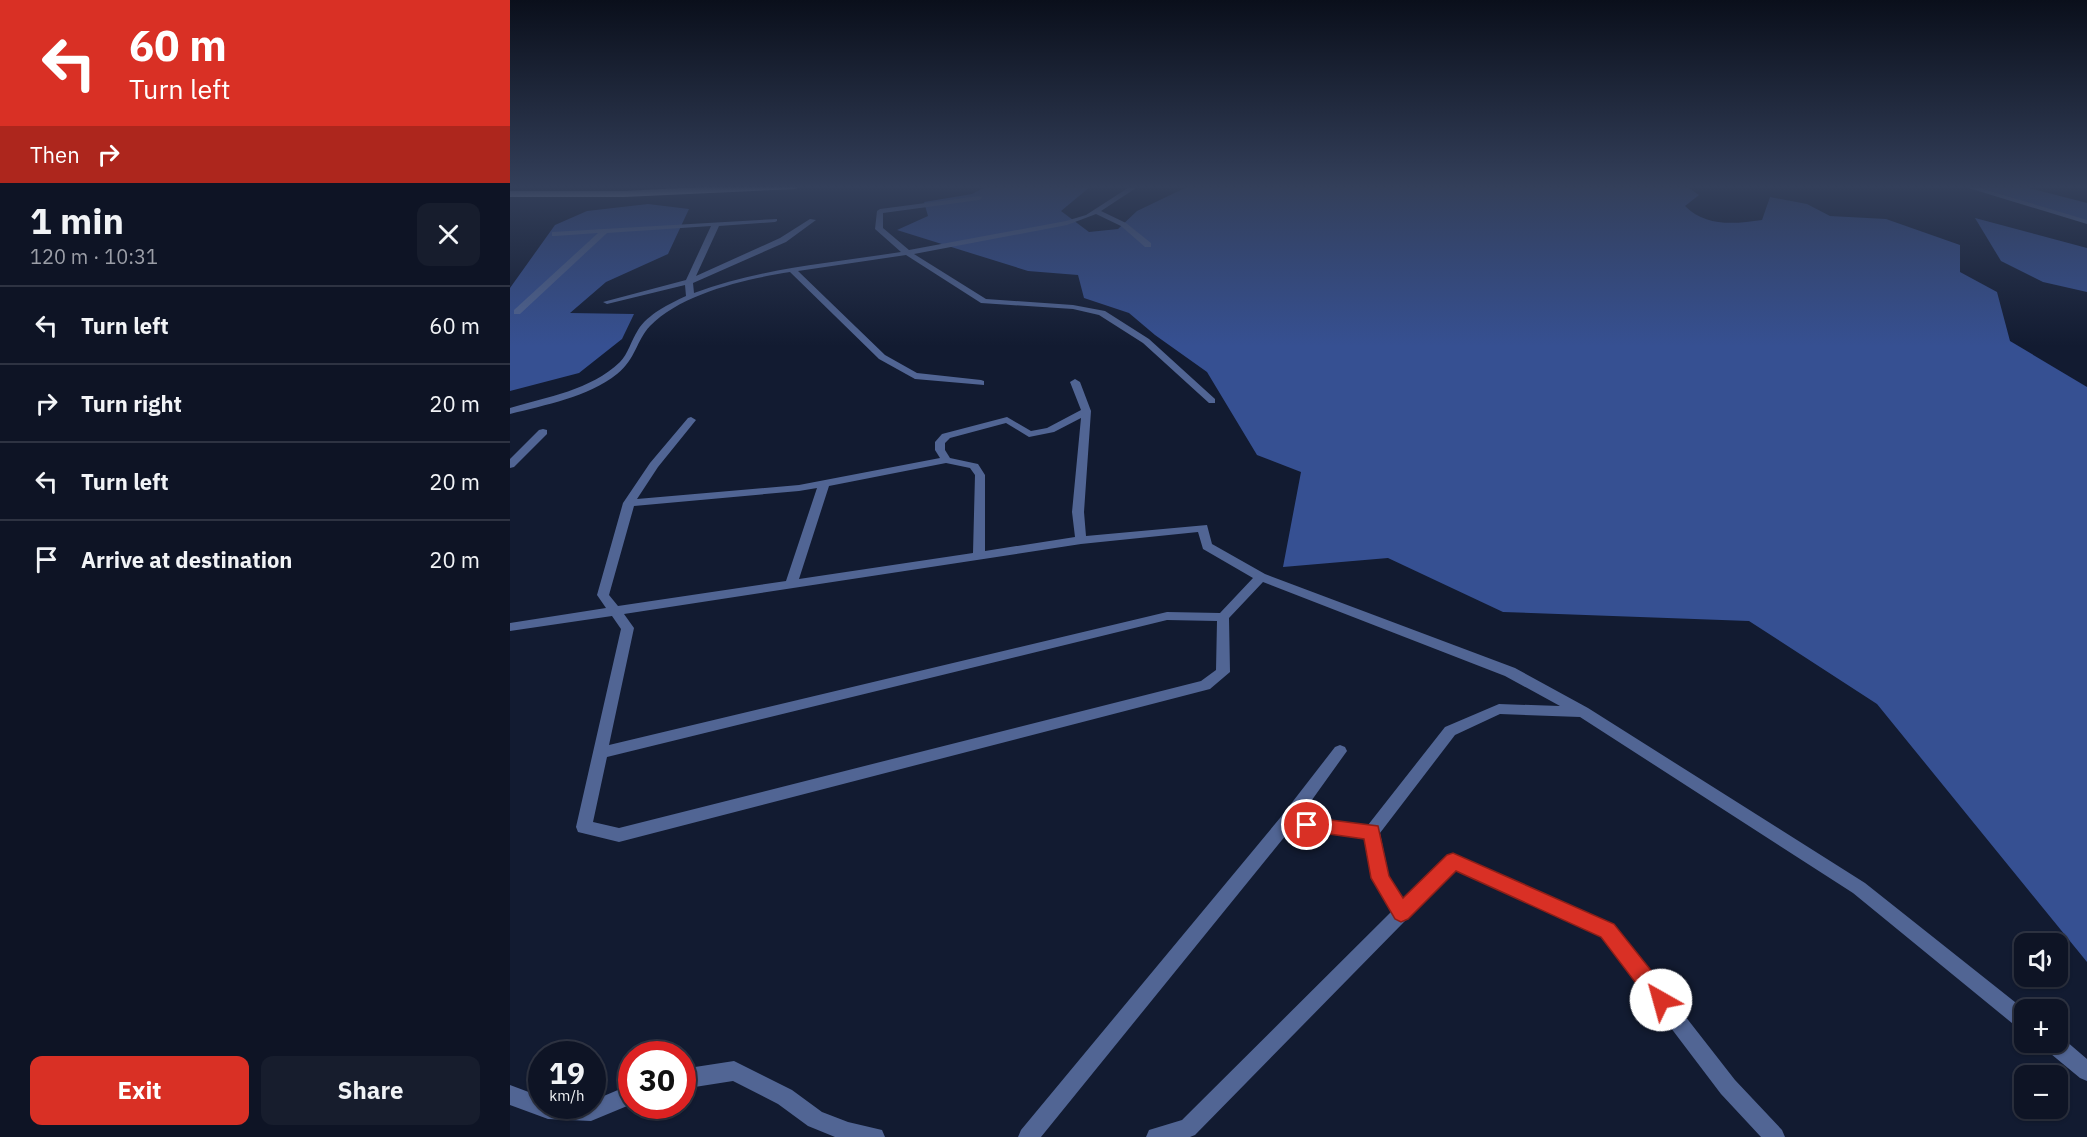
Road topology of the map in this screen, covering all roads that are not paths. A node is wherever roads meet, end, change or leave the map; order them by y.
1 (596, 239) edge
2 (709, 239) edge
3 (784, 239) edge
4 (891, 239) edge
5 (981, 239) edge
6 (1141, 239) edge
7 (1148, 245) dead end
8 (907, 253) junction
9 (791, 269) junction
10 (689, 282) junction
11 (690, 297) junction
12 (607, 302) dead end
13 (517, 312) dead end
14 (981, 382) dead end
15 (1075, 382) dead end
16 (1212, 401) dead end
17 (510, 411) edge
18 (1086, 411) junction
19 (691, 420) dead end
20 (543, 432) dead end
21 (946, 460) junction
22 (510, 465) edge
23 (825, 483) junction
24 (629, 503) junction
25 (1081, 540) junction
26 (979, 555) junction
27 (1261, 577) junction
28 (791, 584) junction
29 (617, 610) junction
30 (1224, 616) junction
31 (510, 627) edge
32 (1583, 712) junction
33 (1340, 751) dead end
34 (600, 753) junction
35 (1286, 823) junction
36 (1372, 832) junction
37 (1401, 913) junction
38 (2014, 1012) edge
39 (2065, 1053) edge
40 (2087, 1071) edge
41 (696, 1077) edge
42 (510, 1095) edge
43 (618, 1100) edge
44 (875, 1137) edge
45 (1028, 1137) edge
46 (1155, 1137) edge
47 (1775, 1137) edge

1 - 13 street
2 - 10 street
3 - 10 street
4 - 8 street
5 - 8 street
6 - 7 street
8 - 9 street
8 - 16 street
9 - 11 street
9 - 14 street
10 - 11 street
10 - 12 street
11 - 17 street
15 - 18 street
18 - 21 street
18 - 25 street
19 - 24 street
20 - 22 street
21 - 23 street
21 - 26 street
23 - 24 street
23 - 28 street
24 - 29 street
25 - 26 street
25 - 27 street
26 - 28 street
27 - 30 street
27 - 32 street
28 - 29 street
29 - 31 street
29 - 34 street
30 - 34 street
30 - 34 street
32 - 36 street
32 - 38 street
33 - 35 street
35 - 36 street
35 - 45 street
36 - 37 street
37 - 46 street
37 - 47 street
39 - 40 street
41 - 44 street
42 - 43 street

